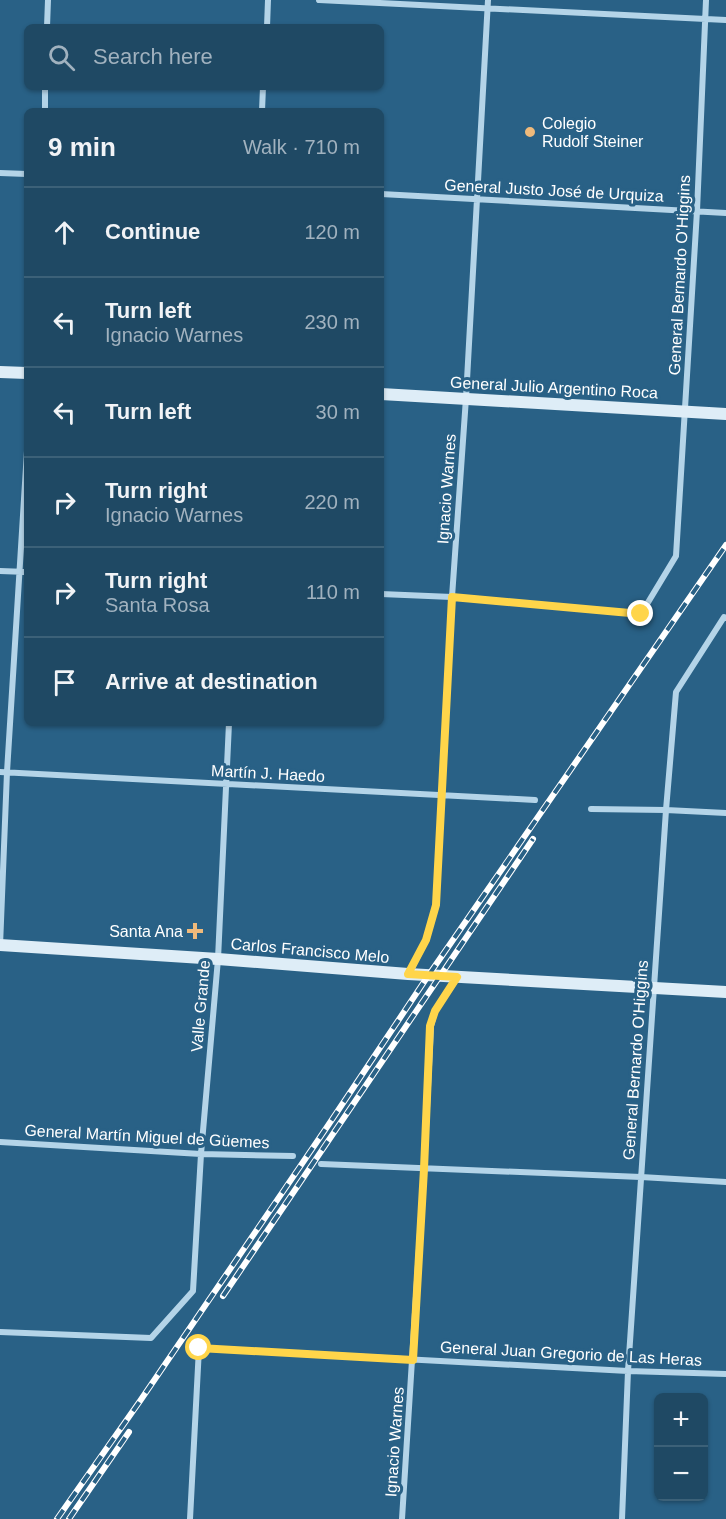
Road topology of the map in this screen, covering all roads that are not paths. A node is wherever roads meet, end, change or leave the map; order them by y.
1 (48, 0) edge
2 (268, 0) edge
3 (319, 0) edge
4 (488, 0) edge
5 (706, 0) edge
6 (487, 8) junction
7 (704, 19) junction
8 (726, 20) edge
9 (47, 24) edge
10 (267, 24) edge
11 (45, 90) edge
12 (263, 90) edge
13 (45, 108) edge
14 (262, 108) edge
15 (0, 173) edge
16 (24, 174) edge
17 (384, 194) edge
18 (476, 199) junction
19 (697, 211) junction
20 (726, 213) edge
21 (0, 372) edge
22 (24, 373) edge
23 (384, 394) edge
24 (466, 399) junction
25 (684, 412) junction
26 (726, 414) edge
27 (24, 542) edge
28 (0, 571) edge
29 (23, 572) edge
30 (384, 594) edge
31 (452, 597) junction
32 (725, 617) edge
33 (229, 726) edge
34 (4, 772) edge
35 (225, 784) junction
36 (441, 795) junction
37 (535, 800) dead end
38 (591, 809) dead end
39 (666, 810) junction
40 (726, 813) edge
41 (0, 945) edge
42 (218, 959) junction
43 (408, 974) junction
44 (457, 977) junction
45 (653, 988) junction
46 (726, 992) edge
47 (0, 1142) edge
48 (201, 1154) junction
49 (292, 1156) dead end
50 (321, 1164) dead end
51 (424, 1169) junction
52 (641, 1177) junction
53 (726, 1182) edge
54 (0, 1332) edge
55 (413, 1360) junction
56 (628, 1371) junction
57 (726, 1374) edge
58 (190, 1519) edge
59 (402, 1519) edge
60 (621, 1519) edge

1 - 9 street
2 - 10 street
3 - 6 street
4 - 6 street, Ignacio Warnes
5 - 7 street, General Bernardo O'Higgins
6 - 7 street
6 - 18 street, Ignacio Warnes
7 - 8 street
7 - 19 street, General Bernardo O'Higgins
11 - 13 street
12 - 14 street
15 - 16 street
17 - 18 street, General Justo José de Urquiza
18 - 19 street, General Justo José de Urquiza
18 - 24 street, Ignacio Warnes
19 - 20 street, General Justo José de Urquiza
19 - 25 street, General Bernardo O'Higgins
21 - 22 street
23 - 24 street, General Julio Argentino Roca
24 - 25 street, General Julio Argentino Roca
24 - 31 street, Ignacio Warnes
25 - 26 street, General Julio Argentino Roca
25 - 31 street, General Bernardo O'Higgins
27 - 29 street
28 - 29 street
29 - 34 street
30 - 31 street
31 - 36 street, Ignacio Warnes
32 - 39 street, General Bernardo O'Higgins
33 - 35 street, Valle Grande
34 - 35 street, Martín J. Haedo
34 - 41 street
35 - 36 street, Martín J. Haedo
35 - 42 street, Valle Grande
36 - 37 street, Martín J. Haedo
36 - 43 street, Ignacio Warnes
38 - 39 street
39 - 40 street
39 - 45 street, General Bernardo O'Higgins
41 - 42 street, Carlos Francisco Melo
42 - 43 street, Carlos Francisco Melo
42 - 48 street, Valle Grande
43 - 44 street, Carlos Francisco Melo
44 - 45 street, Carlos Francisco Melo
44 - 51 street, Ignacio Warnes
45 - 46 street, Carlos Francisco Melo
45 - 52 street, General Bernardo O'Higgins
47 - 48 street, General Martín Miguel de Güemes
48 - 49 street, General Martín Miguel de Güemes
48 - 54 street, Valle Grande
50 - 51 street
51 - 52 street
51 - 55 street, Ignacio Warnes
52 - 53 street
52 - 56 street, General Bernardo O'Higgins
55 - 56 street, General Juan Gregorio de Las Heras
55 - 58 street, General Juan Gregorio de Las Heras
55 - 59 street, Ignacio Warnes
56 - 57 street, General Juan Gregorio de Las Heras
56 - 60 street, General Bernardo O'Higgins

